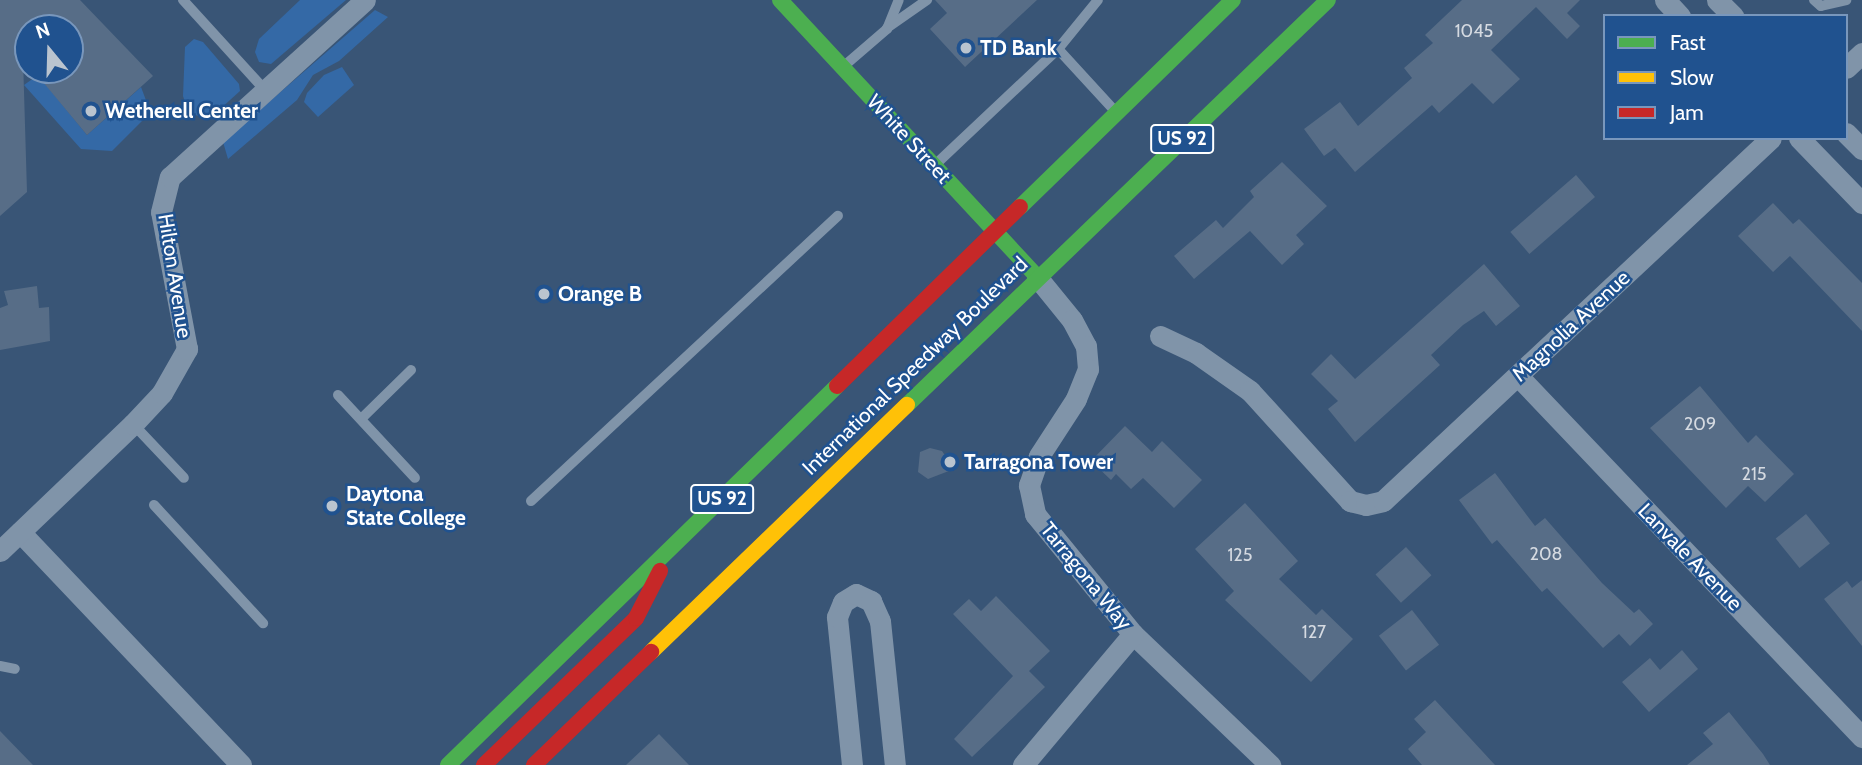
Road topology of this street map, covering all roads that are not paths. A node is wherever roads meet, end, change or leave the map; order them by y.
1 (183, 0) edge
2 (365, 0) edge
3 (780, 0) edge
4 (899, 0) edge
5 (927, 0) edge
6 (1098, 0) edge
7 (1328, 0) edge
8 (1665, 0) edge
9 (1717, 0) edge
10 (1814, 0) edge
11 (1846, 0) edge
12 (1228, 2) edge
13 (1678, 14) edge
14 (1730, 14) edge
15 (887, 29) junction
16 (1058, 49) junction
17 (1862, 53) edge
18 (1848, 66) edge
19 (842, 67) junction
20 (265, 90) junction
21 (1117, 113) junction
22 (1848, 135) edge
23 (1770, 140) edge
24 (1801, 140) edge
25 (1862, 149) edge
26 (934, 165) junction
27 (1862, 203) edge
28 (838, 216) dead end
29 (995, 232) junction
30 (1037, 277) junction
31 (1160, 336) dead end
32 (411, 370) dead end
33 (1518, 376) junction
34 (338, 395) dead end
35 (361, 419) junction
36 (133, 424) junction
37 (184, 478) dead end
38 (415, 478) dead end
39 (531, 500) dead end
40 (155, 505) dead end
41 (20, 532) junction
42 (0, 551) edge
43 (668, 551) junction
44 (263, 622) dead end
45 (1133, 634) junction
46 (0, 666) edge
47 (15, 669) dead end
48 (1862, 737) edge
49 (242, 765) edge
50 (448, 765) edge
51 (484, 765) edge
52 (534, 765) edge
53 (852, 765) edge
54 (895, 765) edge
55 (1023, 765) edge
56 (1270, 765) edge

1 - 20 lane
2 - 20 street, Hilton Avenue
3 - 19 main road, White Street
4 - 15 lane
5 - 15 lane
6 - 16 lane
7 - 30 main road, International Speedway Boulevard / US 92
8 - 13 street
9 - 14 street
10 - 11 lane
12 - 21 main road, International Speedway Boulevard / US 92
15 - 19 lane
16 - 21 lane
16 - 26 lane
17 - 18 street
19 - 26 main road, White Street
20 - 36 street, Hilton Avenue
21 - 29 main road, International Speedway Boulevard / US 92
22 - 25 street
23 - 33 street, Magnolia Avenue
24 - 27 street
26 - 29 main road, White Street
28 - 39 lane
29 - 30 main road, White Street
29 - 43 main road, International Speedway Boulevard / US 92
30 - 45 street, Tarragona Way
30 - 52 main road, International Speedway Boulevard / US 92
31 - 33 street, Magnolia Avenue
32 - 35 lane
33 - 48 street, Lanvale Avenue
34 - 35 lane
35 - 38 lane
36 - 37 lane
36 - 41 street, Hilton Avenue
40 - 44 lane
41 - 42 street, Hilton Avenue
41 - 49 street
43 - 50 main road, International Speedway Boulevard / US 92
43 - 51 main road
45 - 55 street
45 - 56 street, Tarragona Way
46 - 47 lane
53 - 54 street

